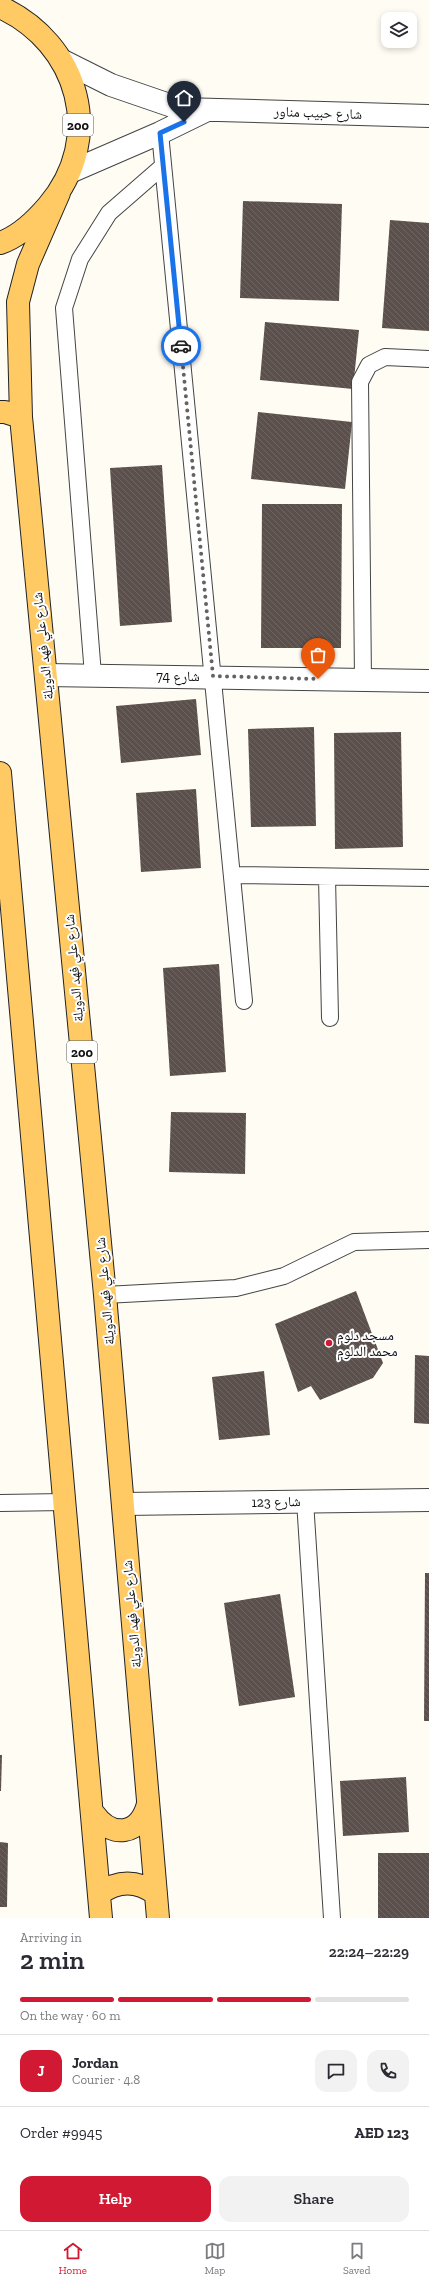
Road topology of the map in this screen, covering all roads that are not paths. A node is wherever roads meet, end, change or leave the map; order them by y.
1 (0, 7) edge
2 (16, 8) edge
3 (63, 61) junction
4 (208, 110) junction
5 (429, 116) edge
6 (160, 133) junction
7 (163, 166) junction
8 (70, 172) junction
9 (59, 193) junction
10 (0, 243) edge
11 (429, 359) edge
12 (0, 412) edge
13 (21, 417) junction
14 (46, 675) junction
15 (93, 675) junction
16 (213, 676) junction
17 (363, 680) junction
18 (429, 681) edge
19 (0, 773) edge
20 (4, 870) edge
21 (232, 875) junction
22 (327, 877) junction
23 (429, 878) edge
24 (244, 1001) dead end
25 (330, 1018) dead end
26 (429, 1240) edge
27 (105, 1295) junction
28 (429, 1500) edge
29 (305, 1501) junction
30 (64, 1502) junction
31 (0, 1503) edge
32 (123, 1504) junction
33 (148, 1804) junction
34 (94, 1814) junction
35 (99, 1894) junction
36 (156, 1894) junction
37 (101, 1918) edge
38 (158, 1918) edge
39 (332, 1918) edge

1 - 2 main road, 200
2 - 3 main road, 200
3 - 4 street, شارع حبيب مناور
3 - 8 main road, 200
4 - 5 street, شارع حبيب مناور
4 - 6 street, شارع حبيب مناور
6 - 7 lane
6 - 8 street, شارع حبيب مناور
7 - 15 lane
7 - 16 lane
8 - 9 main road, 200
9 - 10 main road, 200
9 - 13 main road, شارع علي فهد الدويلة / 200
11 - 17 lane
12 - 13 main road
13 - 14 main road, شارع علي فهد الدويلة / 200
14 - 15 street, شارع 74
14 - 27 main road, شارع علي فهد الدويلة / 200
15 - 16 street, شارع 74
16 - 17 street, شارع 74
16 - 21 lane
17 - 18 street, شارع 74
19 - 20 main road
20 - 30 main road
21 - 22 lane
21 - 24 lane
22 - 23 lane
22 - 25 lane
26 - 27 lane
27 - 32 main road, شارع علي فهد الدويلة / 200
28 - 29 street, شارع 123
29 - 32 street, شارع 123
29 - 39 lane
30 - 31 lane
30 - 34 main road
32 - 33 main road, شارع علي فهد الدويلة / 200
33 - 34 main road
33 - 36 main road, شارع علي فهد الدويلة / 200
34 - 35 main road
35 - 36 main road
35 - 37 main road
36 - 38 main road, شارع علي فهد الدويلة / 200

